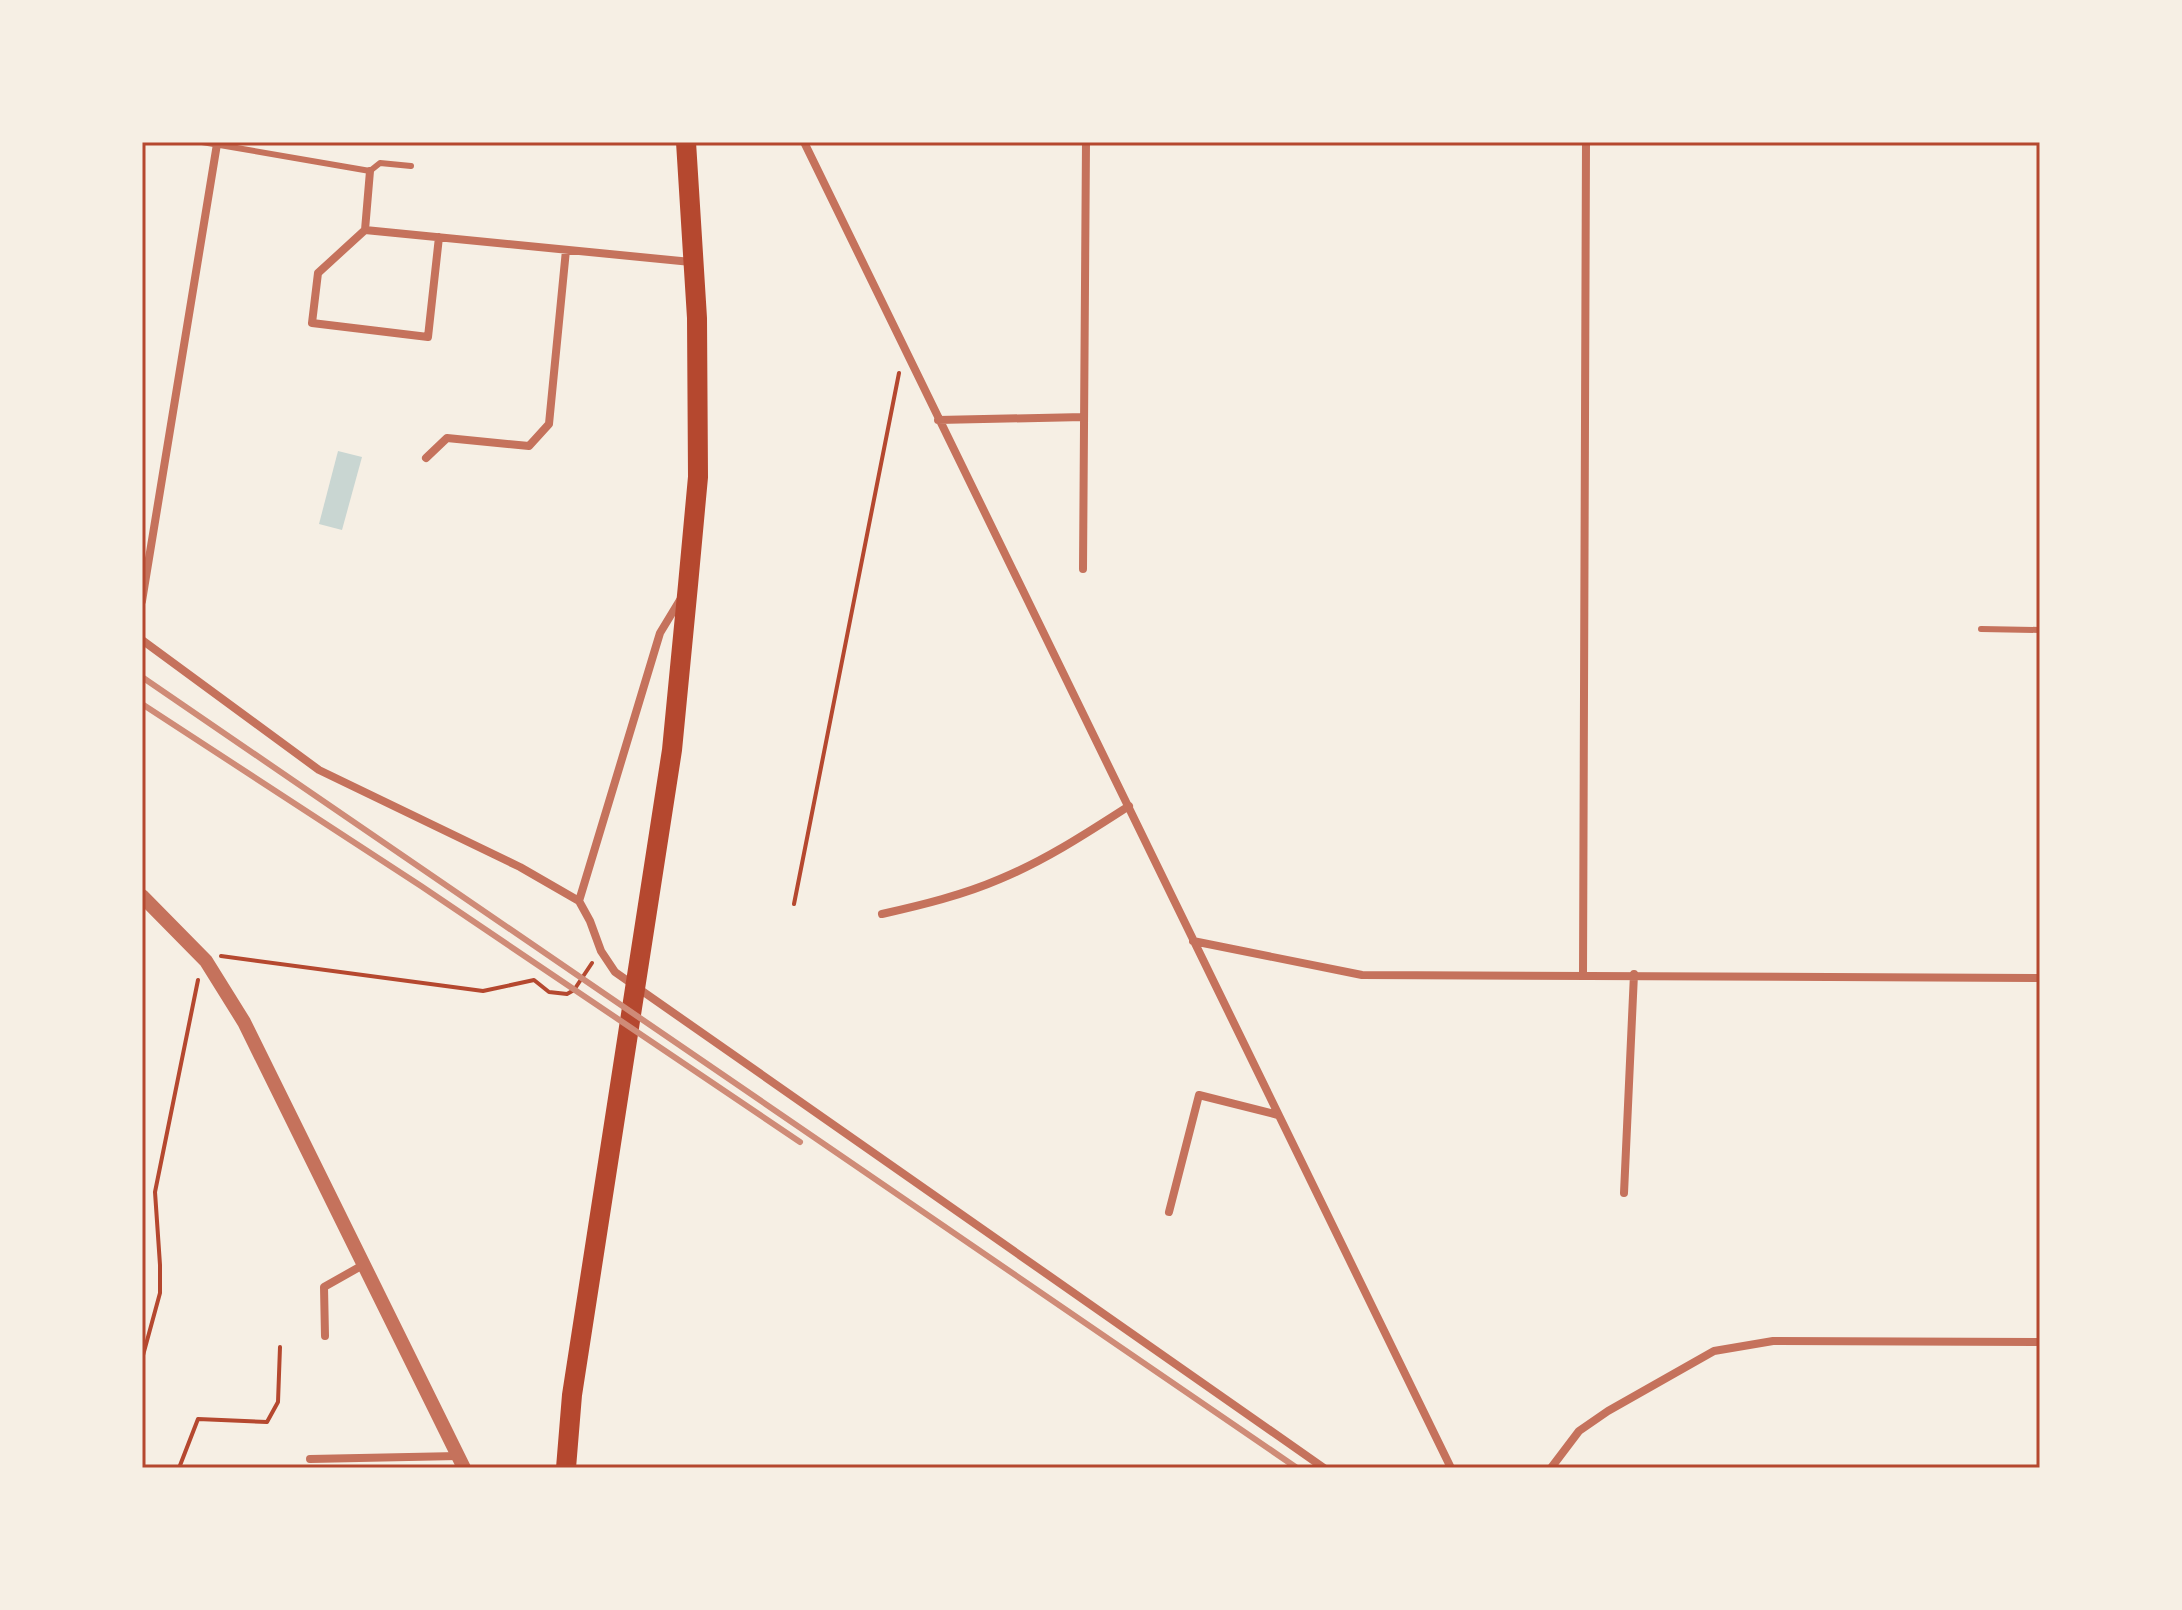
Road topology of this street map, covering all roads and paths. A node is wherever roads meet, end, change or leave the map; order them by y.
1 (202, 142) edge
2 (686, 142) edge
3 (804, 142) edge
4 (1086, 142) edge
5 (1586, 142) edge
6 (217, 144) junction
7 (411, 166) dead end
8 (370, 171) junction
9 (365, 230) junction
10 (439, 237) junction
11 (566, 250) junction
12 (694, 262) junction
13 (904, 349) junction
14 (1084, 417) junction
15 (938, 420) junction
16 (426, 458) dead end
17 (1083, 569) dead end
18 (688, 585) junction
19 (142, 601) edge
20 (1981, 629) dead end
21 (2040, 630) edge
22 (142, 640) edge
23 (1129, 806) junction
24 (142, 896) edge
25 (579, 901) junction
26 (794, 904) dead end
27 (882, 914) dead end
28 (1193, 941) junction
29 (601, 951) junction
30 (206, 961) junction
31 (1583, 974) junction
32 (1634, 974) junction
33 (2040, 978) edge
34 (1278, 1115) junction
35 (1624, 1193) dead end
36 (1169, 1212) dead end
37 (363, 1265) junction
38 (325, 1336) dead end
39 (2040, 1342) edge
40 (280, 1347) dead end
41 (142, 1359) edge
42 (310, 1459) dead end
43 (461, 1462) edge
44 (179, 1468) edge
45 (566, 1468) edge
46 (1324, 1468) edge
47 (1451, 1468) edge
48 (1551, 1468) edge

1 - 6 lane
2 - 12 highway
3 - 13 street
4 - 14 street
5 - 31 street
6 - 8 lane
6 - 19 street
7 - 8 lane
8 - 9 street
9 - 10 street
9 - 10 street
10 - 11 street
11 - 12 street
11 - 16 street
12 - 18 highway
13 - 15 street
13 - 26 path
14 - 15 street
14 - 17 street
15 - 23 street
18 - 25 street
18 - 45 highway
20 - 21 lane
22 - 25 street
23 - 27 street
23 - 28 street
24 - 30 street
25 - 29 street
28 - 31 street
28 - 34 street
29 - 30 path
29 - 46 street
30 - 37 street
30 - 41 path
31 - 32 street
32 - 33 street
32 - 35 street
34 - 36 street
34 - 47 street
37 - 38 street
37 - 43 street
39 - 48 street
40 - 44 path
42 - 43 street

